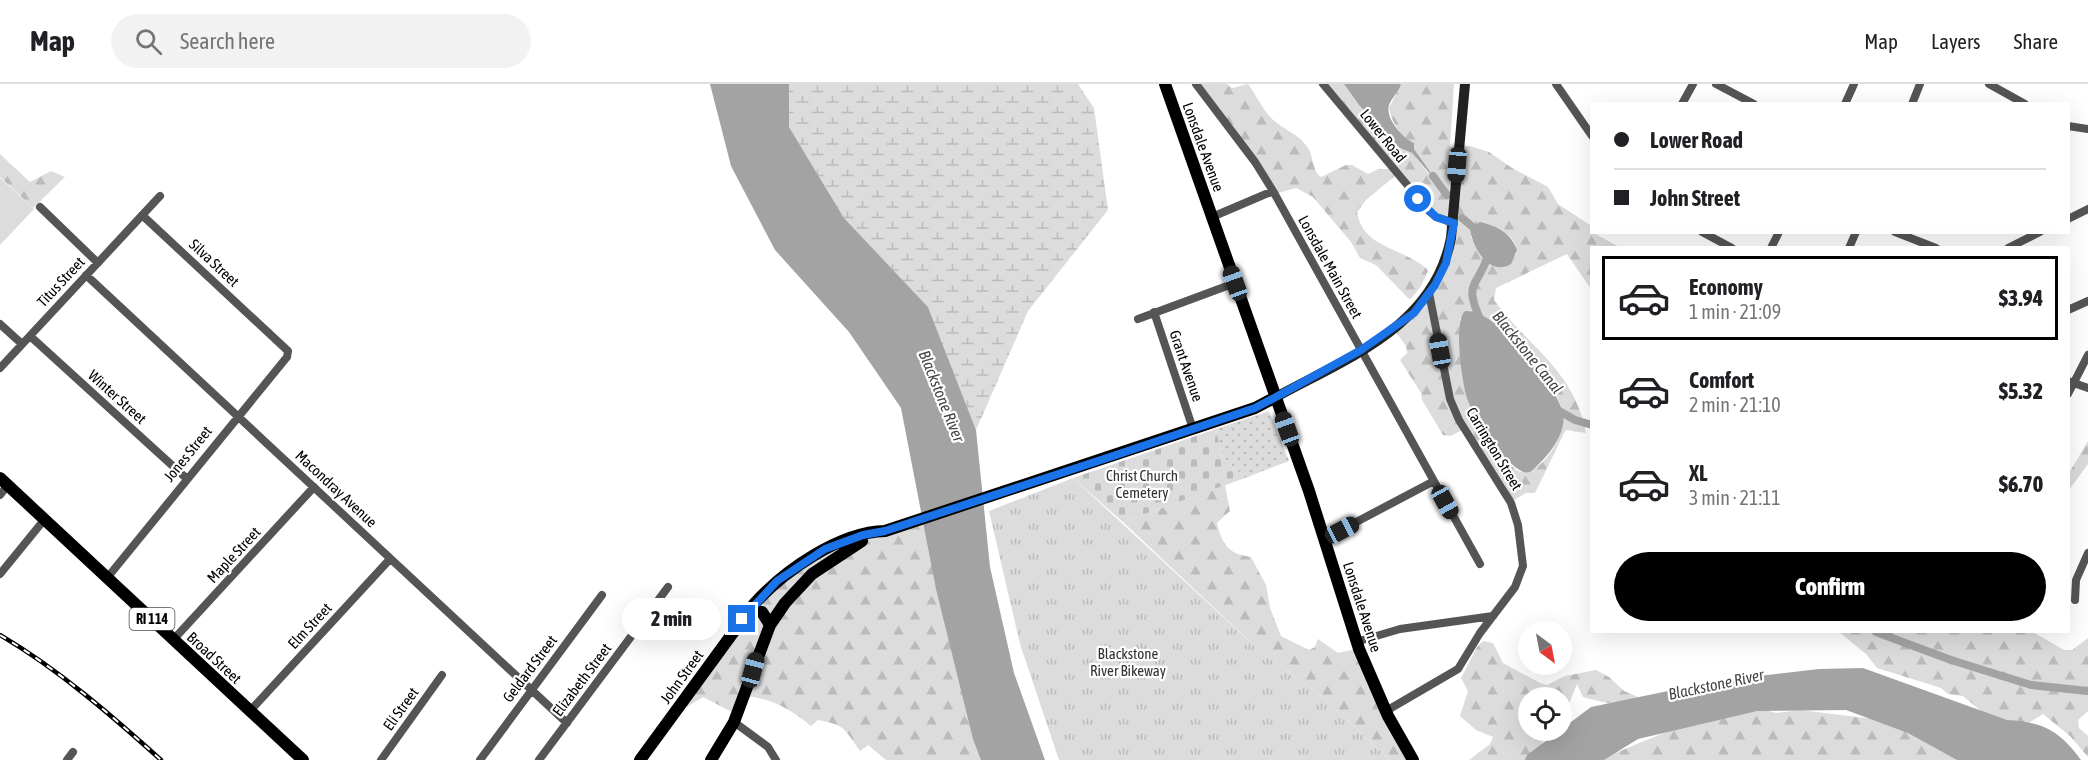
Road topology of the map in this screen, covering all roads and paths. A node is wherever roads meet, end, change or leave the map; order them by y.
1 (1165, 84) edge
2 (1196, 84) edge
3 (1323, 84) edge
4 (1465, 84) edge
5 (1557, 84) edge
6 (1693, 84) edge
7 (1716, 84) edge
8 (1854, 84) edge
9 (1920, 84) edge
10 (1989, 84) edge
11 (1683, 102) edge
12 (1750, 102) edge
13 (1846, 102) edge
14 (1913, 102) edge
15 (2021, 102) edge
16 (2070, 126) edge
17 (2088, 129) edge
18 (1590, 133) edge
19 (1273, 191) junction
20 (160, 196) dead end
21 (40, 207) dead end
22 (2088, 209) edge
23 (142, 215) junction
24 (1212, 216) junction
25 (2070, 218) edge
26 (1454, 223) junction
27 (1706, 234) edge
28 (1900, 234) edge
29 (2036, 234) edge
30 (1728, 246) edge
31 (1931, 246) edge
32 (2012, 246) edge
33 (98, 263) junction
34 (86, 275) junction
35 (1235, 283) junction
36 (1429, 293) junction
37 (2088, 301) edge
38 (2070, 309) edge
39 (1154, 312) junction
40 (1138, 319) dead end
41 (0, 324) edge
42 (30, 336) junction
43 (22, 344) junction
44 (287, 348) joint
45 (1361, 350) junction
46 (2088, 355) edge
47 (0, 368) edge
48 (2072, 382) edge
49 (2088, 388) edge
50 (1276, 397) junction
51 (237, 415) junction
52 (1193, 429) junction
53 (186, 478) junction
54 (1434, 481) junction
55 (3, 486) edge
56 (314, 487) junction
57 (44, 520) junction
58 (885, 531) junction
59 (1324, 539) junction
60 (2088, 553) edge
61 (810, 558) junction
62 (390, 559) junction
63 (1480, 564) dead end
64 (0, 574) edge
65 (812, 574) junction
66 (107, 578) junction
67 (668, 586) dead end
68 (602, 595) dead end
69 (2075, 600) dead end
70 (748, 611) junction
71 (1493, 616) junction
72 (770, 625) junction
73 (173, 640) junction
74 (1356, 642) junction
75 (442, 675) dead end
76 (532, 690) junction
77 (250, 711) junction
78 (1386, 711) junction
79 (734, 722) junction
80 (567, 723) junction
81 (73, 752) dead end
82 (66, 760) edge
83 (303, 760) edge
84 (381, 760) edge
85 (480, 760) edge
86 (539, 760) edge
87 (640, 760) edge
88 (711, 760) edge
89 (776, 760) edge
90 (1413, 760) edge

1 - 24 main road, Lonsdale Avenue
2 - 19 street, Lonsdale Main Street
3 - 26 street, Lower Road
4 - 26 main road
5 - 18 street
6 - 11 street
7 - 12 street
8 - 13 street
9 - 14 street
10 - 15 street
16 - 17 street
19 - 24 street
19 - 45 street, Lonsdale Main Street
20 - 23 street
21 - 33 street
22 - 25 street
23 - 33 street, Titus Street
23 - 44 street, Silva Street
24 - 35 main road, Lonsdale Avenue
26 - 36 main road
27 - 30 street
28 - 31 street
29 - 32 street
33 - 34 street, Titus Street
34 - 42 street, Titus Street
34 - 51 street, Macondray Avenue
35 - 39 street
35 - 50 main road, Lonsdale Avenue
36 - 45 main road
36 - 71 street, Carrington Street
37 - 38 street
39 - 40 street
39 - 52 street, Grant Avenue
41 - 43 street
42 - 43 street, Titus Street
42 - 53 street, Winter Street
43 - 47 street, Titus Street
44 - 51 street, Jones Street
45 - 50 main road
45 - 54 street, Lonsdale Main Street
46 - 48 street
48 - 49 street
50 - 52 main road, John Street
50 - 59 main road, Lonsdale Avenue
51 - 53 street, Jones Street
51 - 56 street, Macondray Avenue
52 - 58 main road, John Street
53 - 66 street, Jones Street
54 - 59 street
54 - 63 street, Lonsdale Main Street
55 - 57 main road, Broad Street / RI 114
56 - 62 street, Macondray Avenue
56 - 73 street, Maple Street
57 - 64 street
57 - 66 main road, Broad Street / RI 114
58 - 61 main road, John Street
58 - 65 main road
59 - 74 main road, Lonsdale Avenue
60 - 69 street
61 - 65 main road
61 - 70 main road, John Street
62 - 76 street, Macondray Avenue
62 - 77 street, Elm Street
65 - 72 main road
66 - 73 main road, Broad Street / RI 114
67 - 80 street, Elizabeth Street
68 - 76 street, Geldard Street
70 - 72 main road
70 - 87 main road, John Street
71 - 74 street
71 - 78 street, Carrington Street
72 - 79 main road
73 - 77 main road, Broad Street / RI 114
74 - 78 main road, Lonsdale Avenue
75 - 84 street, Eli Street
76 - 80 street, Macondray Avenue
76 - 85 street, Geldard Street
77 - 83 main road, Broad Street / RI 114
78 - 90 main road, Lonsdale Avenue
79 - 88 main road
79 - 89 street
80 - 86 street, Elizabeth Street
81 - 82 street

